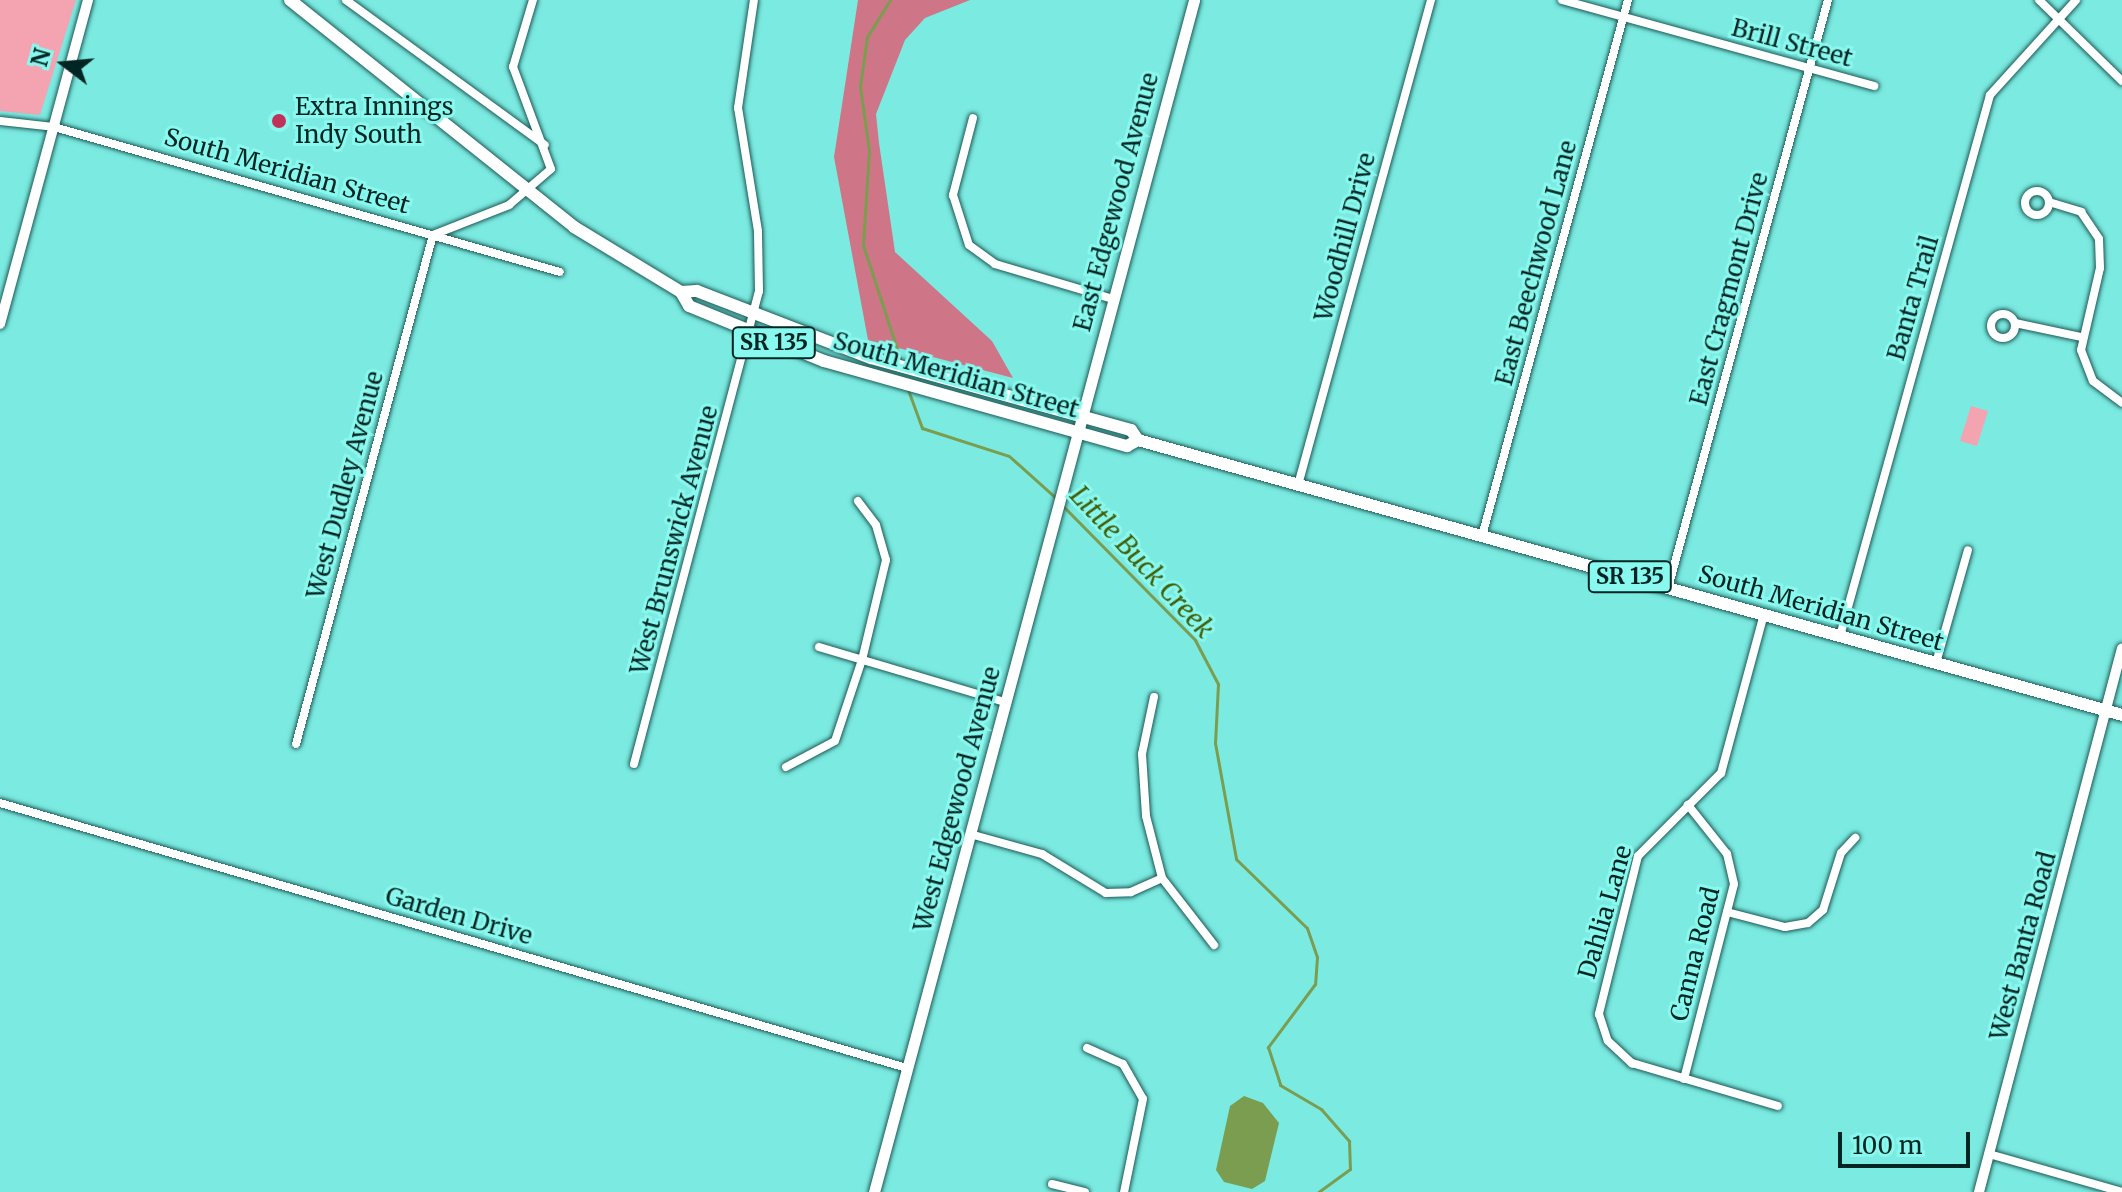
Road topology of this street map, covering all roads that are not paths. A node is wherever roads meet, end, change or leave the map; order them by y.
1 (88, 0) edge
2 (290, 0) edge
3 (346, 0) edge
4 (533, 0) edge
5 (754, 0) edge
6 (1194, 0) edge
7 (1431, 0) edge
8 (1562, 0) edge
9 (1628, 0) edge
10 (1828, 0) edge
11 (2039, 0) edge
12 (2076, 0) edge
13 (1623, 17) junction
14 (2058, 18) junction
15 (1809, 69) junction
16 (2122, 81) edge
17 (1874, 86) dead end
18 (973, 118) dead end
19 (0, 121) edge
20 (54, 127) junction
21 (549, 147) junction
22 (530, 192) junction
23 (2049, 202) dead end
24 (433, 235) junction
25 (560, 272) dead end
26 (1113, 299) junction
27 (2015, 323) dead end
28 (0, 324) edge
29 (751, 325) junction
30 (2081, 337) junction
31 (2122, 403) edge
32 (1081, 416) junction
33 (1077, 432) junction
34 (1138, 440) junction
35 (1298, 485) junction
36 (858, 501) dead end
37 (1482, 536) junction
38 (1968, 550) dead end
39 (1668, 588) junction
40 (1764, 614) junction
41 (1840, 636) junction
42 (819, 647) dead end
43 (2122, 648) edge
44 (862, 660) junction
45 (1936, 663) junction
46 (1154, 697) dead end
47 (1005, 702) junction
48 (2105, 711) junction
49 (2122, 715) edge
50 (296, 744) dead end
51 (634, 764) dead end
52 (786, 767) dead end
53 (0, 803) edge
54 (1688, 805) junction
55 (970, 834) junction
56 (1855, 838) dead end
57 (1162, 878) junction
58 (1727, 912) junction
59 (1214, 945) dead end
60 (1087, 1048) dead end
61 (907, 1068) junction
62 (1684, 1079) junction
63 (1778, 1106) dead end
64 (1989, 1154) junction
65 (1052, 1184) dead end
66 (874, 1192) edge
67 (1085, 1192) edge
68 (1124, 1192) edge
69 (1979, 1192) edge
70 (2122, 1192) edge

1 - 20 street
2 - 22 main road, South Meridian Street / SR 135
3 - 21 street
4 - 21 street
5 - 29 street, West Brunswick Avenue
6 - 26 main road, East Edgewood Avenue
7 - 35 street, Woodhill Drive
8 - 13 street, Brill Street
9 - 13 street, East Beechwood Lane
10 - 15 street, East Cragmont Drive
11 - 14 street
12 - 14 street, Banta Trail
13 - 15 street, Brill Street
13 - 37 street, East Beechwood Lane
14 - 16 street
14 - 41 street, Banta Trail
15 - 17 street, Brill Street
15 - 39 street, East Cragmont Drive
18 - 26 street
19 - 20 street, South Meridian Street
20 - 24 street, South Meridian Street
20 - 28 street
21 - 22 street
22 - 24 street
22 - 29 main road, South Meridian Street / SR 135
23 - 30 street
24 - 25 street, South Meridian Street
24 - 50 street, West Dudley Avenue
26 - 32 main road, East Edgewood Avenue
27 - 30 street
29 - 32 main road, South Meridian Street / SR 135
29 - 33 main road, South Meridian Street / SR 135
29 - 51 street, West Brunswick Avenue
30 - 31 street
32 - 33 main road, West Edgewood Avenue
32 - 34 main road, South Meridian Street / SR 135
33 - 34 main road, South Meridian Street / SR 135
33 - 47 main road, West Edgewood Avenue
34 - 35 main road, South Meridian Street / SR 135
35 - 37 main road, South Meridian Street / SR 135
36 - 44 street
37 - 39 main road, South Meridian Street / SR 135
38 - 45 street
39 - 40 main road, South Meridian Street / SR 135
40 - 41 main road, South Meridian Street / SR 135
40 - 54 street, Dahlia Lane
41 - 45 main road, South Meridian Street / SR 135
42 - 44 street
43 - 48 street, West Banta Road
44 - 47 street
44 - 52 street
45 - 48 main road, South Meridian Street / SR 135
46 - 57 street
47 - 55 main road, West Edgewood Avenue
48 - 49 main road, South Meridian Street / SR 135
48 - 64 street, West Banta Road
53 - 61 street, Garden Drive
54 - 58 street, Canna Road
54 - 62 street, Dahlia Lane
55 - 57 street
55 - 61 main road, West Edgewood Avenue
56 - 58 street
57 - 59 street
58 - 62 street, Canna Road
60 - 68 street
61 - 66 main road, West Edgewood Avenue
62 - 63 street
64 - 69 street, West Banta Road
64 - 70 street
65 - 67 street

